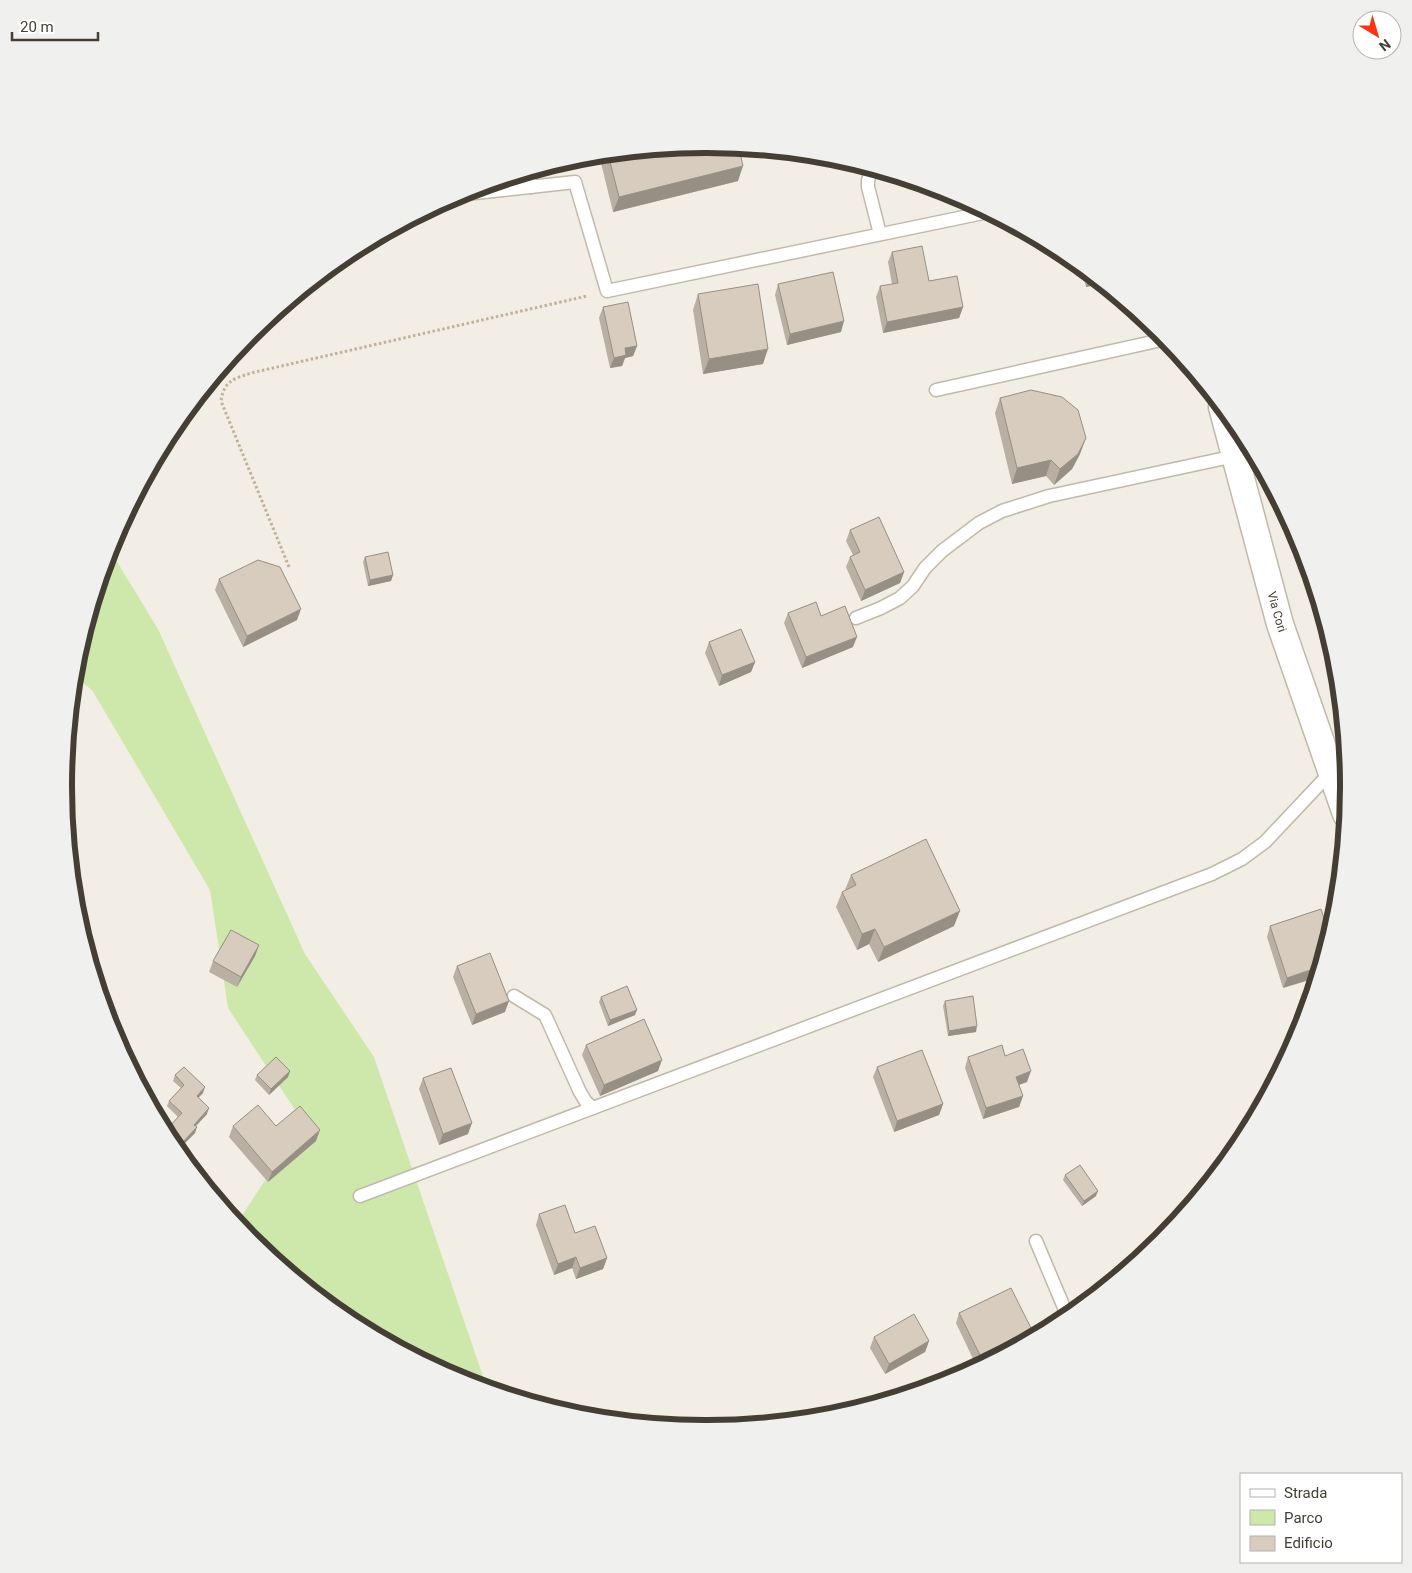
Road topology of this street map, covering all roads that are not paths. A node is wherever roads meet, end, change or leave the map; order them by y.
1 (871, 175) edge
2 (530, 179) edge
3 (532, 187) junction
4 (490, 192) edge
5 (977, 214) edge
6 (880, 234) junction
7 (1156, 341) edge
8 (936, 390) dead end
9 (1227, 427) edge
10 (1235, 456) junction
11 (856, 618) dead end
12 (1331, 772) junction
13 (1340, 796) edge
14 (514, 996) dead end
15 (593, 1108) junction
16 (360, 1196) dead end
17 (1036, 1241) dead end
18 (1065, 1308) edge

1 - 6 lane
2 - 3 lane
3 - 4 lane
3 - 6 lane
5 - 6 lane
7 - 8 lane
9 - 10 street, Via Cori
10 - 11 lane
10 - 12 street, Via Cori
12 - 13 street, Via Cori
12 - 15 lane
14 - 15 lane
15 - 16 lane
17 - 18 lane

